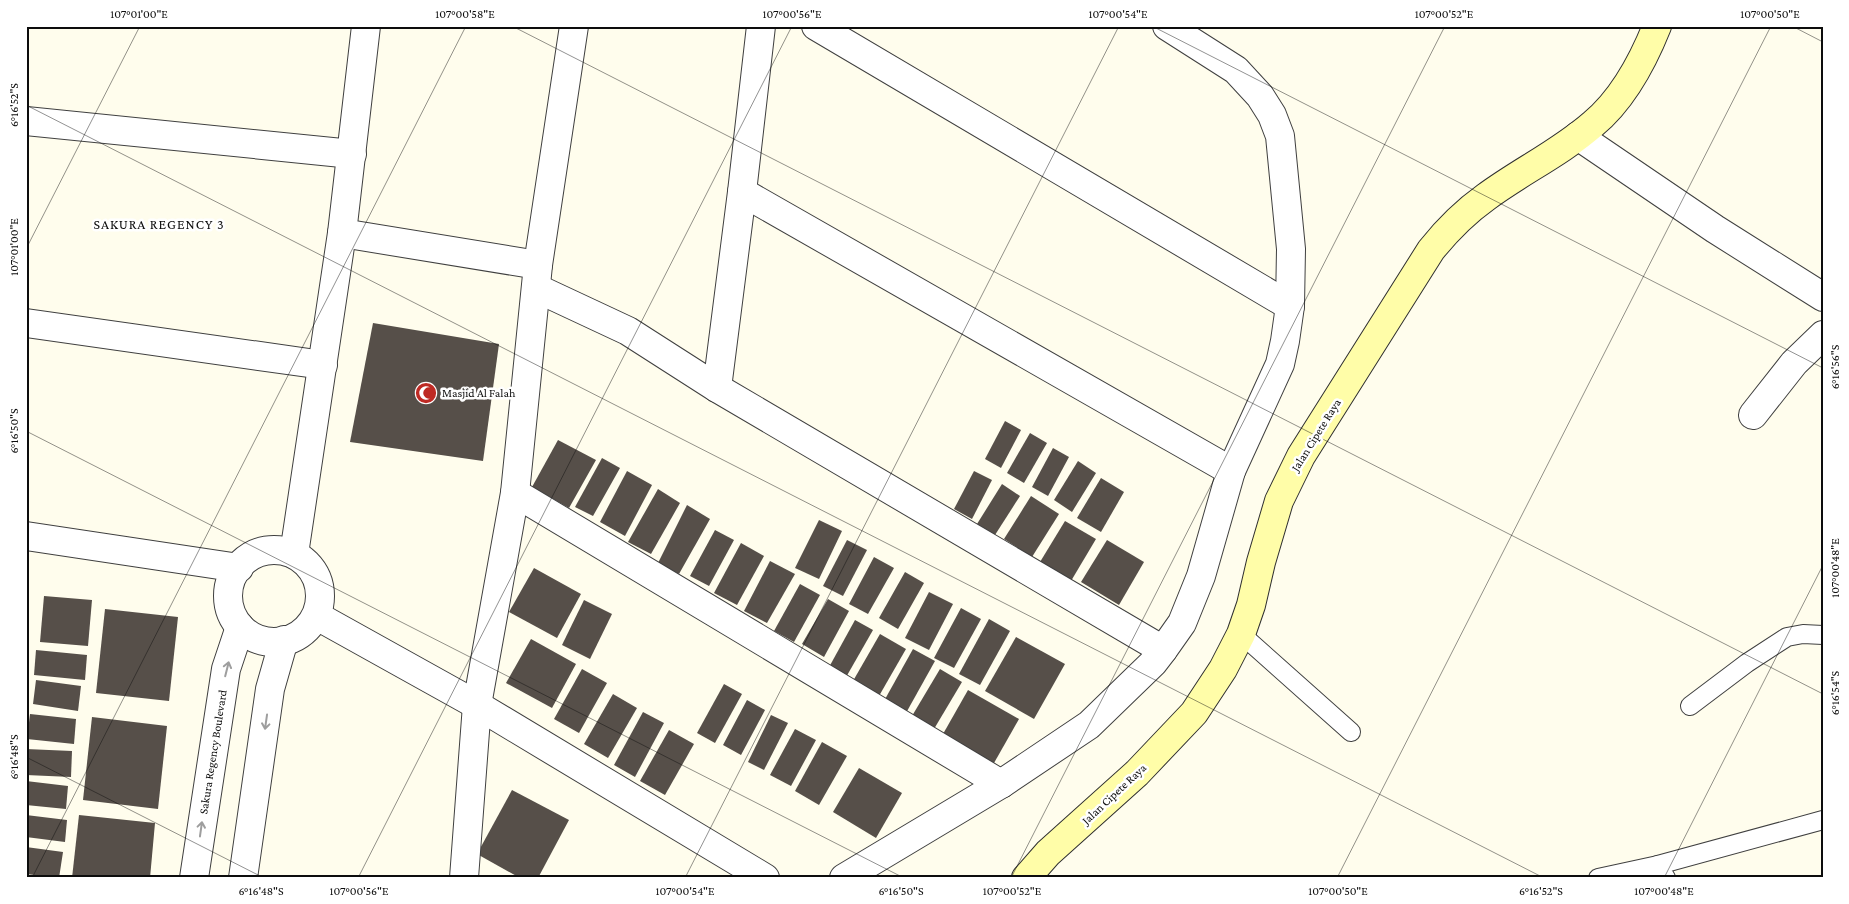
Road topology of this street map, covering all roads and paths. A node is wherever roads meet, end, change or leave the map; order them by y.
1 (366, 26) edge
2 (574, 26) edge
3 (761, 26) edge
4 (816, 26) edge
5 (1167, 26) edge
6 (1657, 26) edge
7 (26, 121) edge
8 (1578, 136) junction
9 (352, 154) junction
10 (742, 192) junction
11 (342, 233) junction
12 (537, 276) junction
13 (1823, 297) edge
14 (1290, 306) junction
15 (26, 323) edge
16 (1823, 335) edge
17 (323, 366) junction
18 (717, 388) junction
19 (1753, 415) dead end
20 (1231, 471) junction
21 (515, 493) junction
22 (26, 536) edge
23 (294, 554) junction
24 (239, 568) junction
25 (317, 616) junction
26 (240, 628) junction
27 (1241, 634) junction
28 (1823, 635) edge
29 (284, 640) junction
30 (1163, 650) junction
31 (477, 705) junction
32 (1690, 706) dead end
33 (1351, 732) dead end
34 (1001, 784) junction
35 (1823, 820) edge
36 (1662, 871) edge
37 (194, 878) edge
38 (243, 878) edge
39 (464, 878) edge
40 (764, 878) edge
41 (844, 878) edge
42 (1026, 878) edge
43 (1598, 878) edge

1 - 9 street
2 - 12 street
3 - 10 street
4 - 14 street
5 - 14 street
6 - 8 main road, Jalan Cipete Raya
7 - 9 street
8 - 13 street
8 - 27 main road, Jalan Cipete Raya
9 - 11 street
10 - 18 street
10 - 20 street
11 - 12 street
11 - 17 street
12 - 18 street
12 - 21 street
14 - 20 street
15 - 17 street
16 - 19 street
17 - 23 street
18 - 30 street
20 - 30 street
21 - 31 street
21 - 34 street
22 - 24 street
23 - 24 street
23 - 25 street
24 - 26 street
25 - 29 street
25 - 31 street
26 - 29 street
37 -> 26 street, Sakura Regency Boulevard
27 - 33 lane
27 - 42 main road, Jalan Cipete Raya
28 - 32 lane
29 -> 38 street
30 - 34 street
31 - 39 street
31 - 40 street
34 - 41 street
35 - 36 lane
36 - 43 lane

